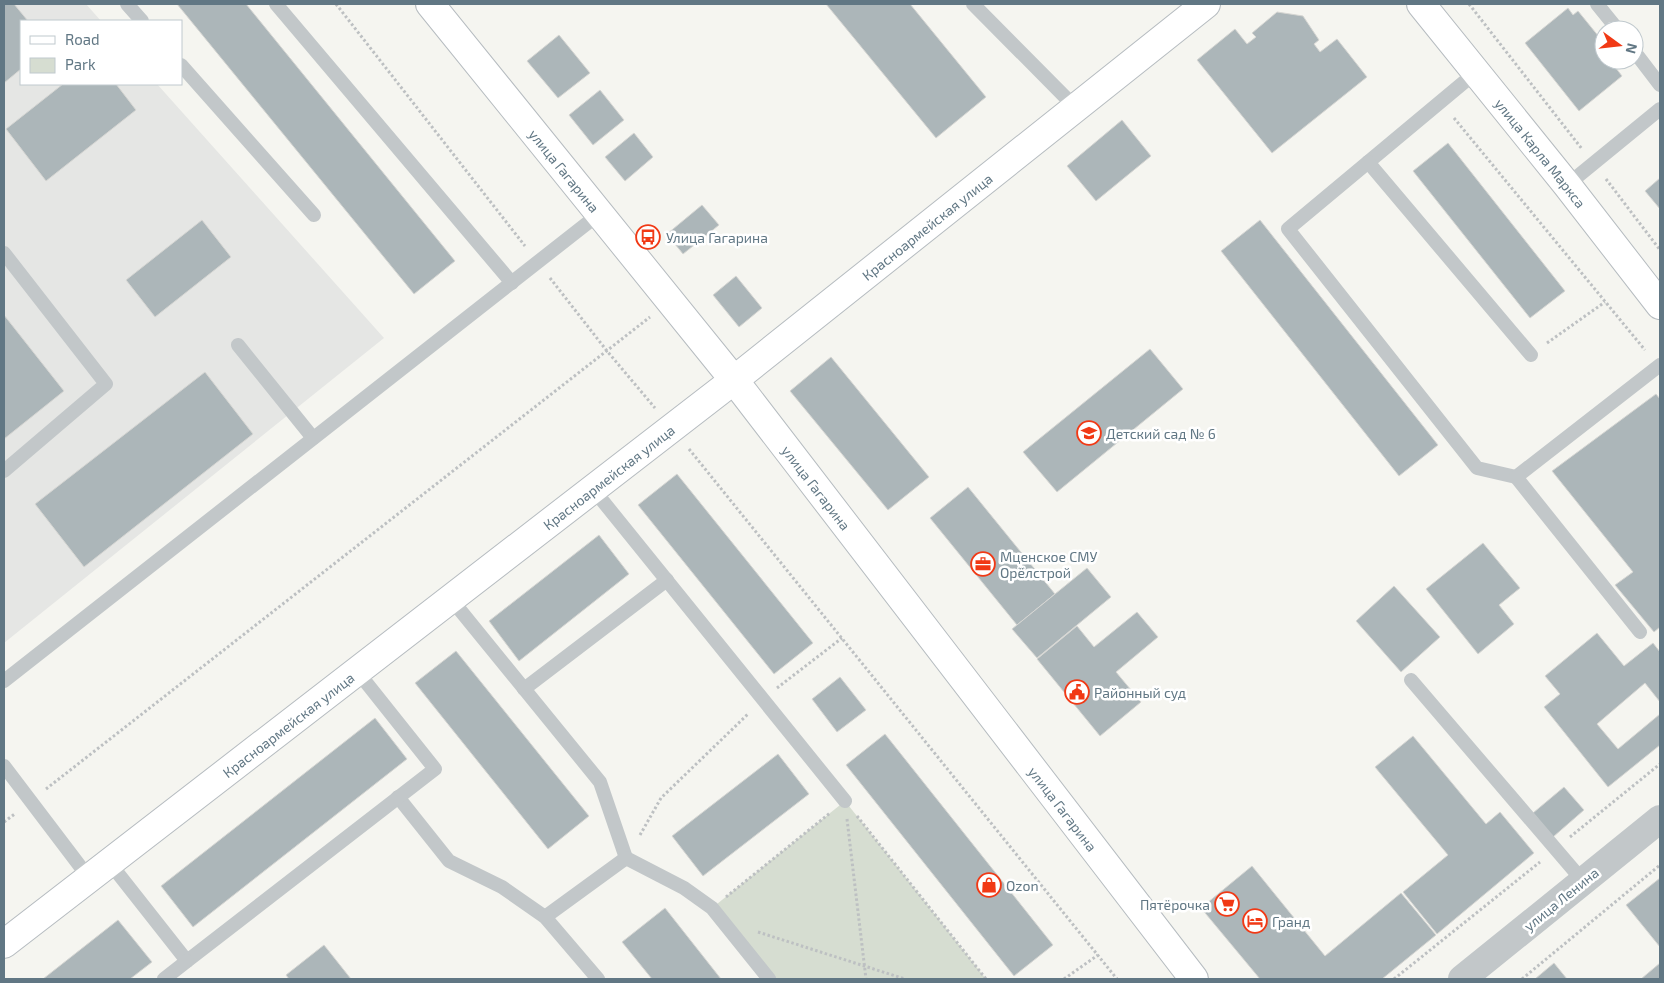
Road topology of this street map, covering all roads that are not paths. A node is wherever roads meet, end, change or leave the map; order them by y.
1 (127, 4) edge
2 (276, 4) edge
3 (430, 4) edge
4 (973, 4) edge
5 (1206, 4) edge
6 (1421, 4) edge
7 (1597, 4) edge
8 (141, 20) edge
9 (1610, 20) edge
10 (1644, 64) edge
11 (182, 66) edge
12 (1475, 73) junction
13 (1660, 85) edge
14 (1076, 108) junction
15 (1660, 108) edge
16 (1368, 162) junction
17 (1567, 186) junction
18 (599, 214) junction
19 (314, 215) dead end
20 (4, 253) edge
21 (512, 283) junction
22 (1660, 305) edge
23 (238, 345) dead end
24 (1531, 355) road end
25 (1659, 365) edge
26 (734, 380) junction
27 (313, 438) junction
28 (4, 471) edge
29 (1516, 477) junction
30 (593, 489) junction
31 (667, 580) junction
32 (450, 599) junction
33 (1640, 632) dead end
34 (357, 671) junction
35 (1411, 680) dead end
36 (4, 681) edge
37 (524, 688) junction
38 (4, 766) edge
39 (398, 797) junction
40 (845, 801) road end
41 (1660, 819) edge
42 (626, 858) junction
43 (99, 870) junction
44 (1583, 881) junction
45 (545, 917) junction
46 (4, 944) edge
47 (187, 961) junction
48 (164, 979) edge
49 (598, 979) edge
50 (769, 979) edge
51 (1194, 979) edge
52 (1462, 979) edge

1 - 8 lane
2 - 21 lane
3 - 18 main road, улица Гагарина
4 - 14 lane
5 - 14 main road, Красноармейская улица
6 - 12 main road, улица Карла Маркса
7 - 9 lane
10 - 13 lane
11 - 19 lane
12 - 16 lane
12 - 17 main road, улица Карла Маркса
14 - 26 main road, Красноармейская улица
15 - 17 lane
16 - 24 lane
16 - 29 lane
17 - 22 main road, улица Карла Маркса
18 - 21 lane
18 - 26 main road, улица Гагарина
20 - 28 lane
21 - 27 lane
23 - 27 lane
25 - 29 lane
26 - 30 main road, Красноармейская улица
26 - 51 main road, улица Гагарина
27 - 36 lane
29 - 33 lane
30 - 31 lane
30 - 32 main road, Красноармейская улица
31 - 37 lane
31 - 40 lane
32 - 34 main road, Красноармейская улица
32 - 37 lane
34 - 39 lane
34 - 43 main road, Красноармейская улица
35 - 44 lane
37 - 42 lane
38 - 43 lane
39 - 45 lane
39 - 47 lane
41 - 44 street, улица Ленина
42 - 45 lane
42 - 50 lane
43 - 46 main road, Красноармейская улица
43 - 47 lane
44 - 52 street, улица Ленина
45 - 49 lane
47 - 48 lane

